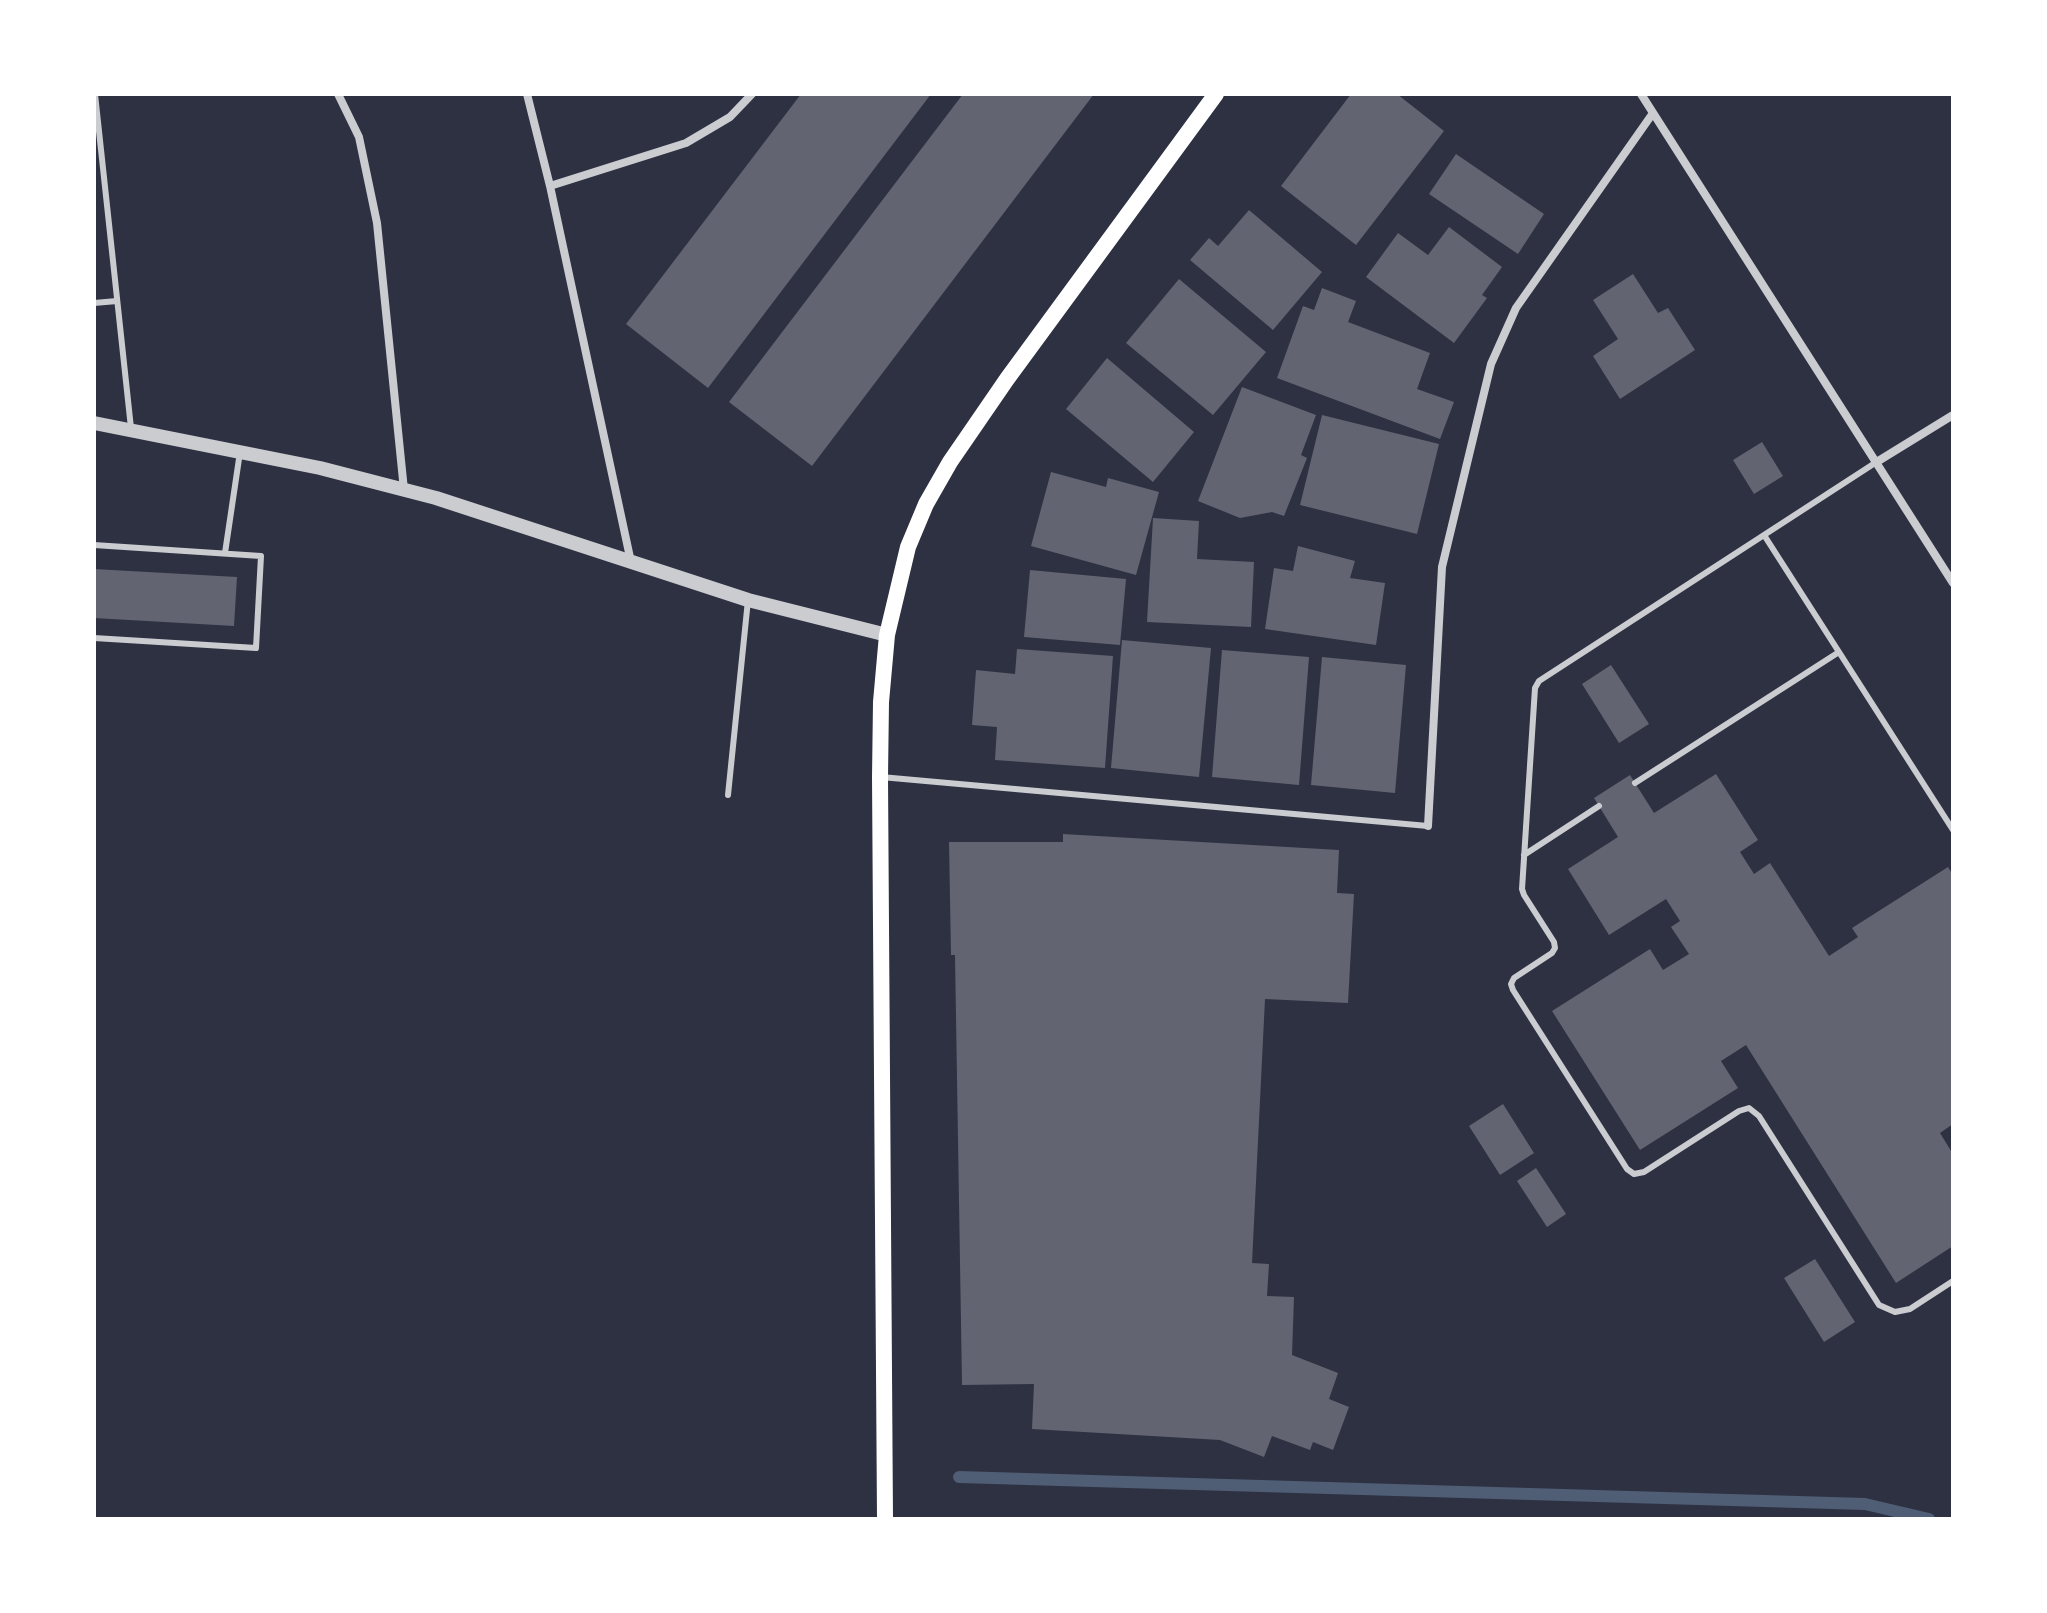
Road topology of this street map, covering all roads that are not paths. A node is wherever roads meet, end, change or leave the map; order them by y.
1 (95, 94) edge
2 (338, 94) edge
3 (527, 94) edge
4 (752, 94) edge
5 (1216, 94) edge
6 (1641, 94) edge
7 (1653, 113) junction
8 (550, 186) junction
9 (117, 301) junction
10 (94, 303) edge
11 (1953, 415) edge
12 (94, 423) edge
13 (131, 431) junction
14 (240, 452) junction
15 (1875, 463) junction
16 (404, 491) junction
17 (1764, 535) junction
18 (94, 545) edge
19 (225, 553) junction
20 (631, 563) junction
21 (1953, 583) edge
22 (748, 600) junction
23 (887, 635) junction
24 (94, 638) edge
25 (1839, 652) junction
26 (880, 777) junction
27 (1635, 783) dead end
28 (728, 795) dead end
29 (1599, 806) dead end
30 (1428, 826) joint
31 (1953, 830) edge
32 (1524, 855) junction
33 (1953, 1281) edge
34 (885, 1519) edge

1 - 9 lane
2 - 16 street
3 - 8 street
4 - 8 street
5 - 23 main road
6 - 7 street
7 - 15 street
7 - 30 street
8 - 20 street
9 - 10 lane
9 - 13 lane
11 - 15 street
12 - 13 street
13 - 14 street
14 - 16 street
14 - 19 lane
15 - 17 lane
15 - 21 street
16 - 20 street
17 - 25 lane
17 - 32 lane
18 - 19 lane
19 - 24 lane
20 - 22 street
22 - 23 street
22 - 28 lane
23 - 26 main road
25 - 27 lane
25 - 31 lane
26 - 30 lane
26 - 34 main road
29 - 32 lane
32 - 33 lane

